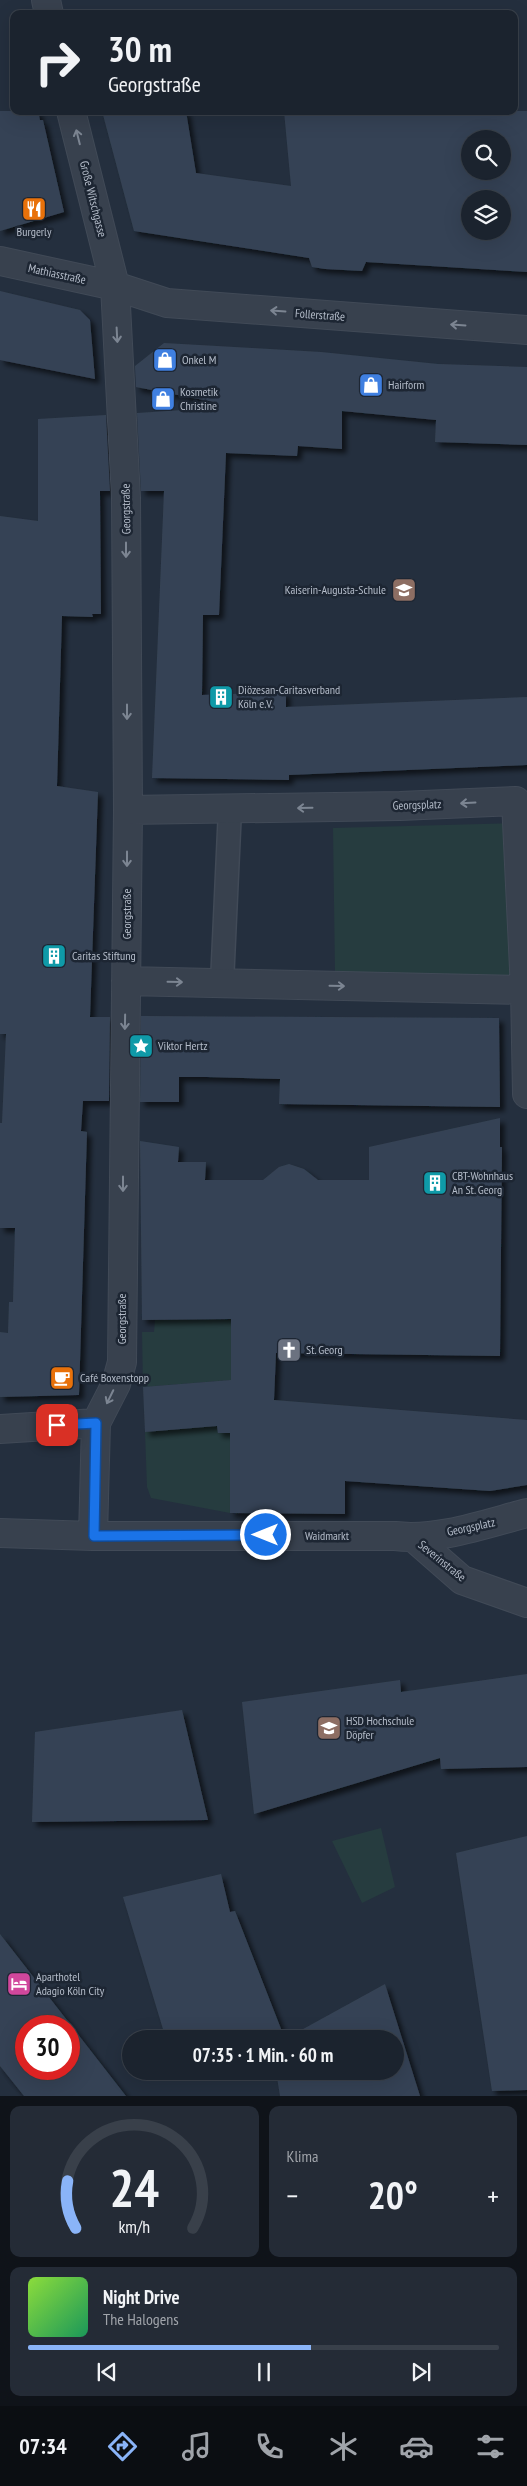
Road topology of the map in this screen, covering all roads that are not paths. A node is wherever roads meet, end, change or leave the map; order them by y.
1 (73, 115) edge
2 (0, 261) edge
3 (115, 286) junction
4 (527, 330) edge
5 (230, 809) junction
6 (128, 810) junction
7 (126, 981) junction
8 (222, 983) junction
9 (525, 990) junction
10 (527, 1094) edge
11 (96, 1423) junction
12 (0, 1429) edge
13 (527, 1513) edge
14 (0, 1533) edge
15 (94, 1536) junction
16 (414, 1538) junction
17 (527, 1603) edge

3 -> 1 street, Große Witschgasse
2 - 3 street, Mathiasstraße
4 -> 3 street, Follerstraße
3 -> 6 street, Georgstraße
5 - 6 street, Georgsplatz
5 - 8 lane
9 -> 5 street, Georgsplatz
6 -> 7 street, Georgstraße
7 -> 8 street
7 -> 11 street, Georgstraße
8 -> 9 street
9 - 10 street, Georgsplatz
11 - 12 street
11 - 15 street, Georgstraße
13 - 16 street, Georgsplatz
14 - 15 street, Waidmarkt
15 - 16 street, Waidmarkt
16 - 17 street, Severinstraße

